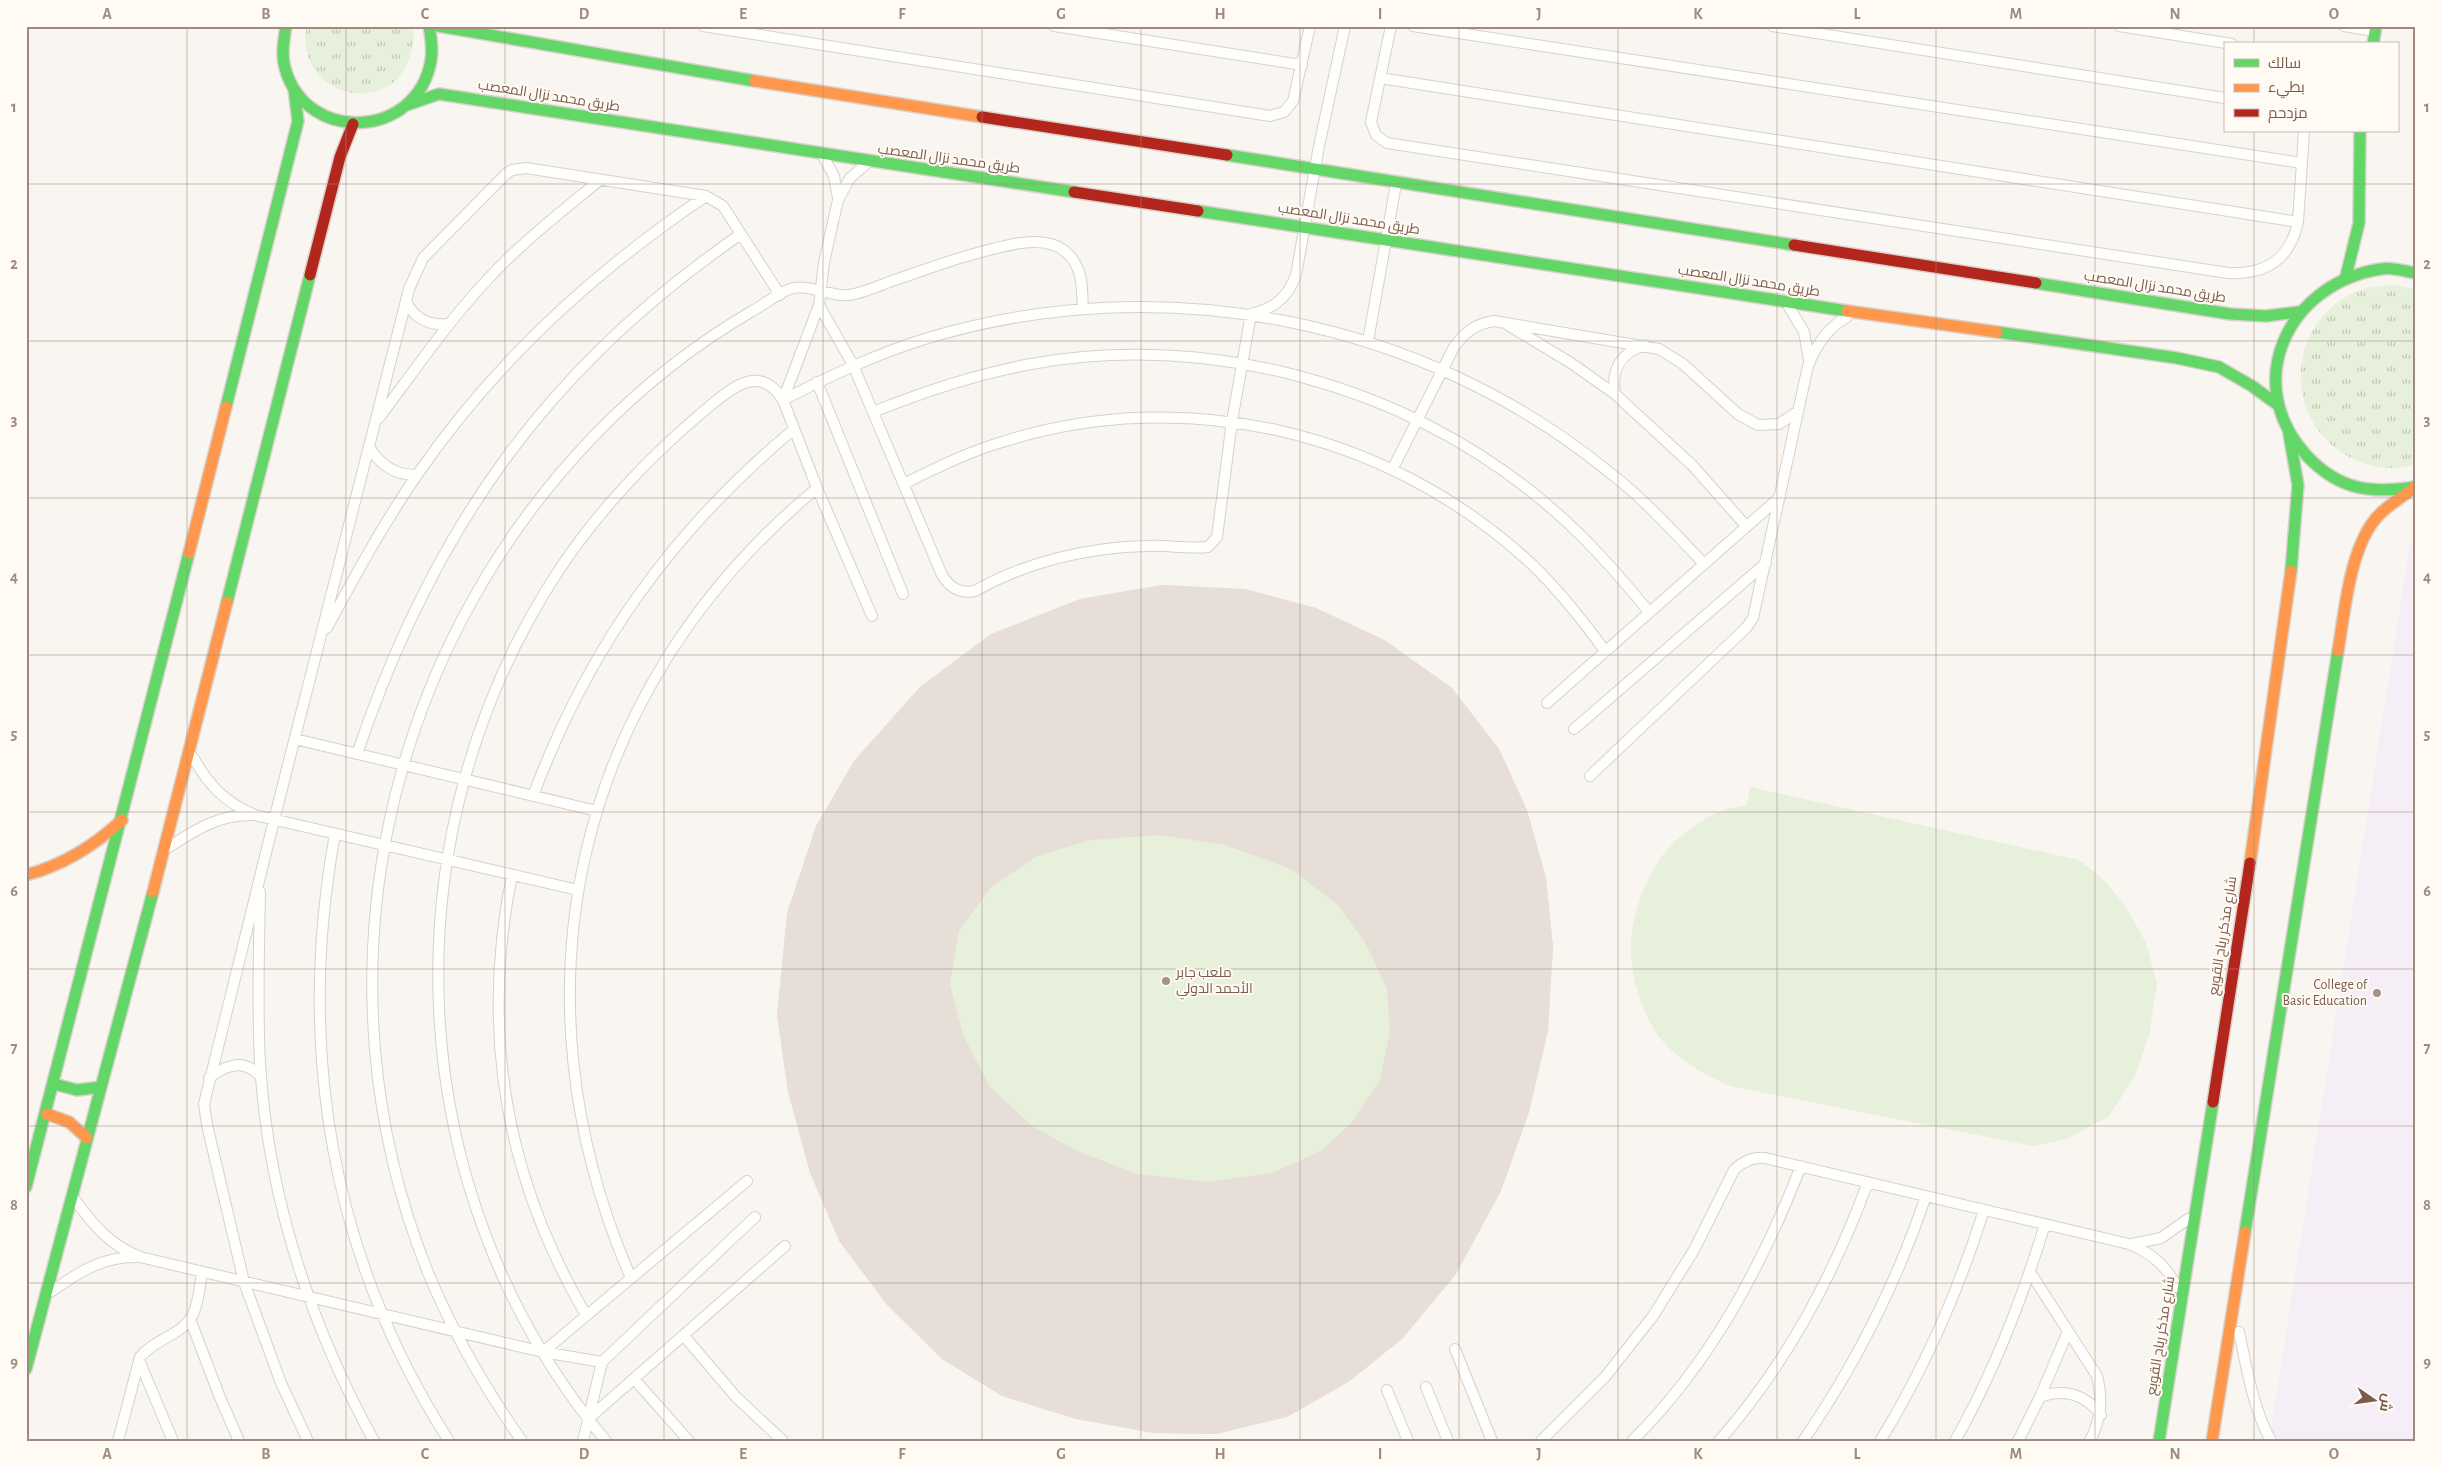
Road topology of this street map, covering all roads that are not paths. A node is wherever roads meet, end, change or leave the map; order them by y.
1 (286, 26) edge
2 (429, 26) edge
3 (438, 26) edge
4 (703, 26) edge
5 (1054, 26) edge
6 (1310, 26) edge
7 (1345, 26) edge
8 (1391, 26) edge
9 (1413, 26) edge
10 (1772, 26) edge
11 (2119, 26) edge
12 (2344, 26) edge
13 (2375, 29) edge
14 (2373, 42) edge
15 (2224, 43) edge
16 (1302, 65) junction
17 (1380, 78) junction
18 (294, 89) junction
19 (2224, 98) edge
20 (407, 105) junction
21 (353, 124) junction
22 (2304, 132) edge
23 (2360, 132) edge
24 (822, 155) junction
25 (871, 162) junction
26 (2302, 163) junction
27 (1315, 168) junction
28 (600, 180) junction
29 (1396, 182) junction
30 (706, 196) junction
31 (838, 200) junction
32 (2298, 222) junction
33 (1304, 226) junction
34 (741, 234) junction
35 (1387, 240) junction
36 (2415, 273) edge
37 (2346, 276) junction
38 (819, 292) junction
39 (780, 295) junction
40 (406, 302) junction
41 (1786, 302) junction
42 (819, 306) junction
43 (1083, 308) junction
44 (1855, 312) junction
45 (2298, 312) junction
46 (1251, 314) junction
47 (1503, 321) junction
48 (449, 324) junction
49 (1368, 341) junction
50 (1646, 345) junction
51 (1242, 364) junction
52 (853, 365) junction
53 (1808, 366) junction
54 (1441, 369) junction
55 (817, 382) junction
56 (1615, 394) junction
57 (783, 400) junction
58 (2278, 406) junction
59 (873, 412) junction
60 (1798, 412) junction
61 (1416, 420) junction
62 (1232, 421) junction
63 (375, 423) junction
64 (793, 430) junction
65 (2289, 434) junction
66 (369, 447) junction
67 (1393, 468) junction
68 (417, 475) junction
69 (904, 484) junction
70 (2415, 487) edge
71 (817, 488) junction
72 (1780, 496) junction
73 (1746, 526) junction
74 (1766, 563) junction
75 (1704, 564) junction
76 (903, 594) dead end
77 (1649, 612) junction
78 (872, 616) dead end
79 (319, 642) junction
80 (1605, 651) junction
81 (1547, 703) dead end
82 (1574, 729) dead end
83 (295, 739) junction
84 (190, 750) junction
85 (357, 754) junction
86 (402, 765) junction
87 (1590, 776) dead end
88 (464, 780) junction
89 (533, 796) junction
90 (597, 811) junction
91 (255, 815) junction
92 (122, 820) junction
93 (274, 820) junction
94 (335, 834) junction
95 (384, 845) junction
96 (164, 850) junction
97 (446, 860) junction
98 (260, 874) junction
99 (26, 875) edge
100 (512, 875) junction
101 (578, 890) junction
102 (261, 1077) junction
103 (209, 1078) junction
104 (54, 1084) junction
105 (101, 1087) junction
106 (47, 1114) junction
107 (87, 1138) junction
108 (1801, 1166) junction
109 (747, 1181) dead end
110 (1868, 1182) junction
111 (26, 1187) edge
112 (71, 1196) junction
113 (1926, 1196) junction
114 (1984, 1210) junction
115 (2195, 1210) junction
116 (755, 1217) dead end
117 (2045, 1224) junction
118 (2129, 1244) junction
119 (785, 1246) dead end
120 (140, 1257) junction
121 (202, 1272) junction
122 (2030, 1272) junction
123 (631, 1278) junction
124 (244, 1282) junction
125 (45, 1296) junction
126 (308, 1297) junction
127 (2181, 1302) junction
128 (2233, 1307) junction
129 (382, 1314) junction
130 (586, 1315) junction
131 (190, 1319) junction
132 (455, 1331) junction
133 (2068, 1331) junction
134 (684, 1336) junction
135 (1455, 1349) dead end
136 (543, 1352) junction
137 (139, 1360) junction
138 (602, 1362) junction
139 (26, 1369) edge
140 (634, 1379) junction
141 (1426, 1387) dead end
142 (1387, 1390) dead end
143 (2040, 1397) junction
144 (2100, 1415) junction
145 (588, 1419) junction
146 (118, 1441) edge
147 (173, 1441) edge
148 (239, 1441) edge
149 (308, 1441) edge
150 (374, 1441) edge
151 (449, 1441) edge
152 (522, 1441) edge
153 (583, 1441) edge
154 (606, 1441) edge
155 (689, 1441) edge
156 (783, 1441) edge
157 (1408, 1441) edge
158 (1448, 1441) edge
159 (1492, 1441) edge
160 (1541, 1441) edge
161 (1632, 1441) edge
162 (1719, 1441) edge
163 (1803, 1441) edge
164 (1880, 1441) edge
165 (1955, 1441) edge
166 (2018, 1441) edge
167 (2090, 1441) edge
168 (2159, 1441) edge
169 (2212, 1441) edge
170 (2271, 1441) edge

1 - 18 street
2 - 20 street
3 - 27 street, طريق محمد نزال المعصب
4 - 16 lane
5 - 16 lane
6 - 16 lane
7 - 27 lane
8 - 17 lane
9 - 26 lane
10 - 19 lane
11 - 15 lane
12 - 13 lane
13 - 14 street
17 - 32 lane
17 - 32 lane
18 - 21 street
18 - 92 street
20 - 21 street
20 - 24 street, طريق محمد نزال المعصب
21 - 84 street
22 - 26 lane
23 - 37 street
24 - 25 street, طريق محمد نزال المعصب
24 - 31 lane
25 - 31 lane
25 - 33 street, طريق محمد نزال المعصب
26 - 32 lane
27 - 29 street, طريق محمد نزال المعصب
27 - 33 lane
28 - 30 lane
28 - 40 lane
28 - 48 lane
29 - 35 lane
29 - 45 street, طريق محمد نزال المعصب
30 - 34 lane
30 - 68 lane
31 - 38 lane
33 - 35 street, طريق محمد نزال المعصب
33 - 46 lane
34 - 39 lane
34 - 85 lane
35 - 41 street, طريق محمد نزال المعصب
35 - 49 lane
36 - 37 street
37 - 45 street
38 - 39 lane
38 - 42 lane
38 - 43 lane
39 - 86 lane
40 - 48 lane
40 - 63 lane
41 - 44 street, طريق محمد نزال المعصب
41 - 53 lane
42 - 52 lane
42 - 57 lane
43 - 46 lane
43 - 52 lane
44 - 53 lane
44 - 58 street, طريق محمد نزال المعصب
45 - 58 street
46 - 49 lane
46 - 51 lane
47 - 50 lane
47 - 54 lane
47 - 56 lane
48 - 63 lane
49 - 54 lane
50 - 56 lane
50 - 60 lane
51 - 59 lane
51 - 61 lane
51 - 62 lane
52 - 55 lane
52 - 59 lane
53 - 60 lane
54 - 61 lane
54 - 75 lane
55 - 57 lane
55 - 76 lane
56 - 73 lane
57 - 64 lane
57 - 88 lane
58 - 65 street
59 - 69 lane
60 - 72 lane
61 - 67 lane
61 - 77 lane
62 - 67 lane
62 - 69 lane
62 - 69 lane
63 - 66 lane
64 - 71 lane
64 - 89 lane
65 - 70 street
65 - 115 street, شارع مذكر رباح القوبع
66 - 68 lane
66 - 79 lane
67 - 80 lane
68 - 79 lane
70 - 128 street
71 - 78 lane
71 - 90 lane
72 - 73 lane
72 - 74 lane
73 - 75 lane
74 - 82 lane
74 - 87 lane
75 - 77 lane
77 - 80 lane
79 - 83 lane
80 - 81 lane
83 - 85 lane
83 - 93 lane
84 - 91 lane
84 - 96 street
85 - 86 lane
86 - 88 lane
86 - 95 lane
88 - 89 lane
88 - 97 lane
89 - 90 lane
90 - 101 lane
91 - 93 lane
91 - 96 lane
92 - 99 street
92 - 104 street
93 - 94 lane
93 - 98 lane
94 - 95 lane
94 - 129 lane
95 - 97 lane
95 - 132 lane
96 - 105 street
97 - 100 lane
97 - 136 lane
98 - 102 lane
98 - 103 lane
100 - 101 lane
100 - 130 lane
101 - 123 lane
102 - 103 lane
102 - 126 lane
103 - 124 lane
104 - 105 street
104 - 106 street
105 - 107 street
106 - 107 street
106 - 111 street
107 - 112 street
108 - 110 lane
108 - 160 lane
108 - 161 lane
109 - 123 lane
110 - 113 lane
110 - 162 lane
112 - 120 lane
112 - 125 street
113 - 114 lane
113 - 163 lane
114 - 117 lane
114 - 164 lane
115 - 118 lane
115 - 127 street, شارع مذكر رباح القوبع
116 - 138 lane
117 - 118 lane
117 - 122 lane
118 - 127 lane
119 - 134 lane
120 - 121 lane
120 - 125 lane
121 - 124 lane
121 - 131 lane
122 - 133 lane
122 - 165 lane
123 - 130 lane
124 - 126 lane
124 - 149 lane
125 - 139 street
126 - 129 lane
126 - 150 lane
127 - 168 street, شارع مذكر رباح القوبع
128 - 169 street
128 - 170 lane
129 - 132 lane
129 - 151 lane
130 - 136 lane
131 - 137 lane
131 - 148 lane
132 - 136 lane
132 - 152 lane
133 - 143 lane
133 - 144 lane
134 - 140 lane
134 - 156 lane
135 - 159 lane
136 - 138 lane
136 - 145 lane
137 - 146 lane
137 - 147 lane
138 - 145 lane
140 - 145 lane
140 - 155 lane
141 - 158 lane
142 - 157 lane
143 - 144 lane
143 - 166 lane
144 - 167 lane
145 - 153 lane
145 - 154 lane

